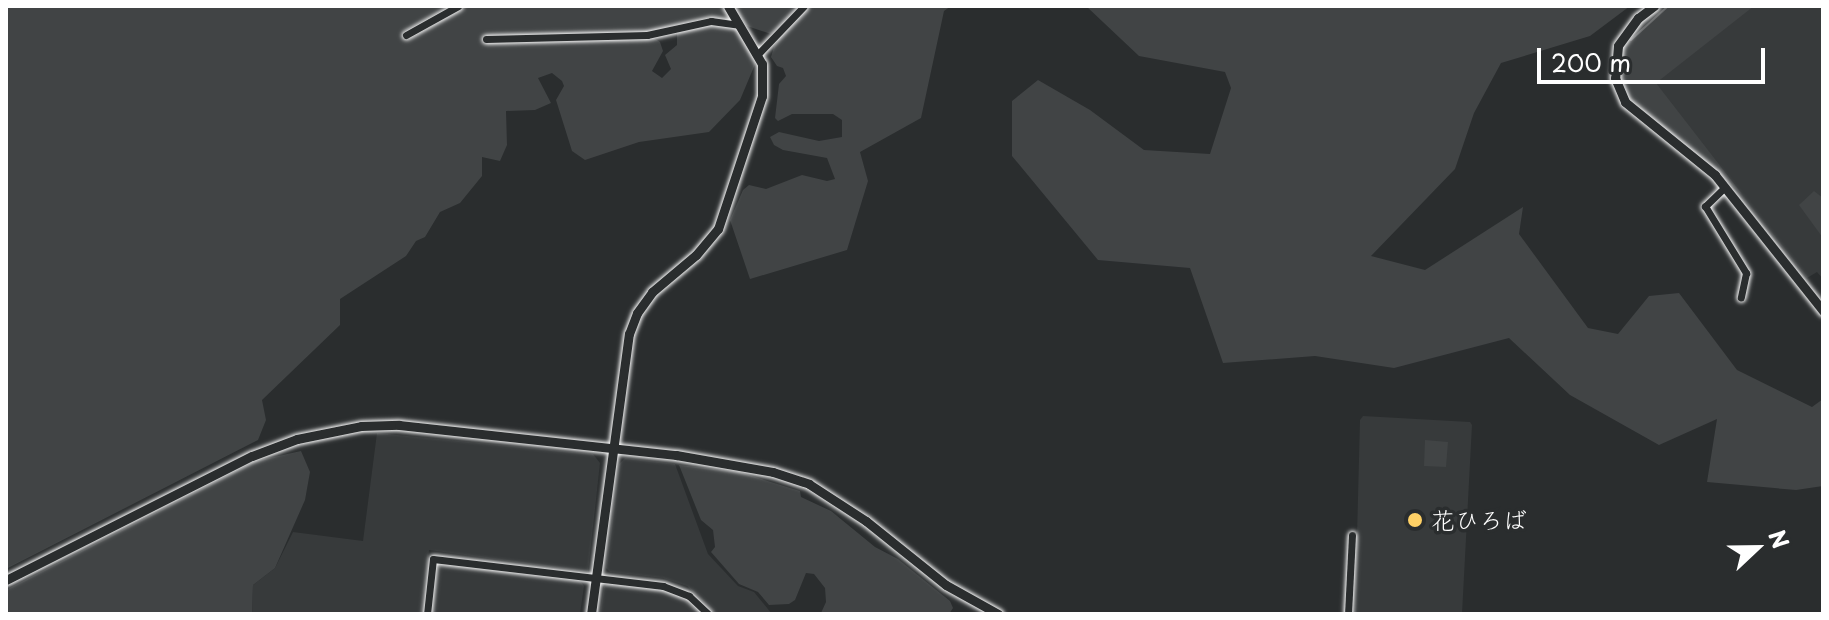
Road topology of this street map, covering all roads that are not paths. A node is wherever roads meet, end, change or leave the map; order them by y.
1 (458, 6) edge
2 (728, 6) edge
3 (804, 6) edge
4 (1654, 6) edge
5 (741, 26) junction
6 (406, 35) dead end
7 (486, 39) dead end
8 (758, 54) junction
9 (1725, 187) junction
10 (1741, 297) dead end
11 (1823, 311) edge
12 (611, 447) junction
13 (1352, 535) dead end
14 (595, 577) junction
15 (6, 580) edge
16 (427, 614) edge
17 (591, 614) edge
18 (708, 614) edge
19 (998, 614) edge
20 (1348, 614) edge

1 - 6 street
2 - 5 street
3 - 8 street
4 - 9 street
5 - 7 street
5 - 8 street
8 - 12 street
9 - 10 street
9 - 11 street
12 - 14 street
12 - 15 street
12 - 19 street
13 - 20 street
14 - 16 street
14 - 17 street
14 - 18 street

